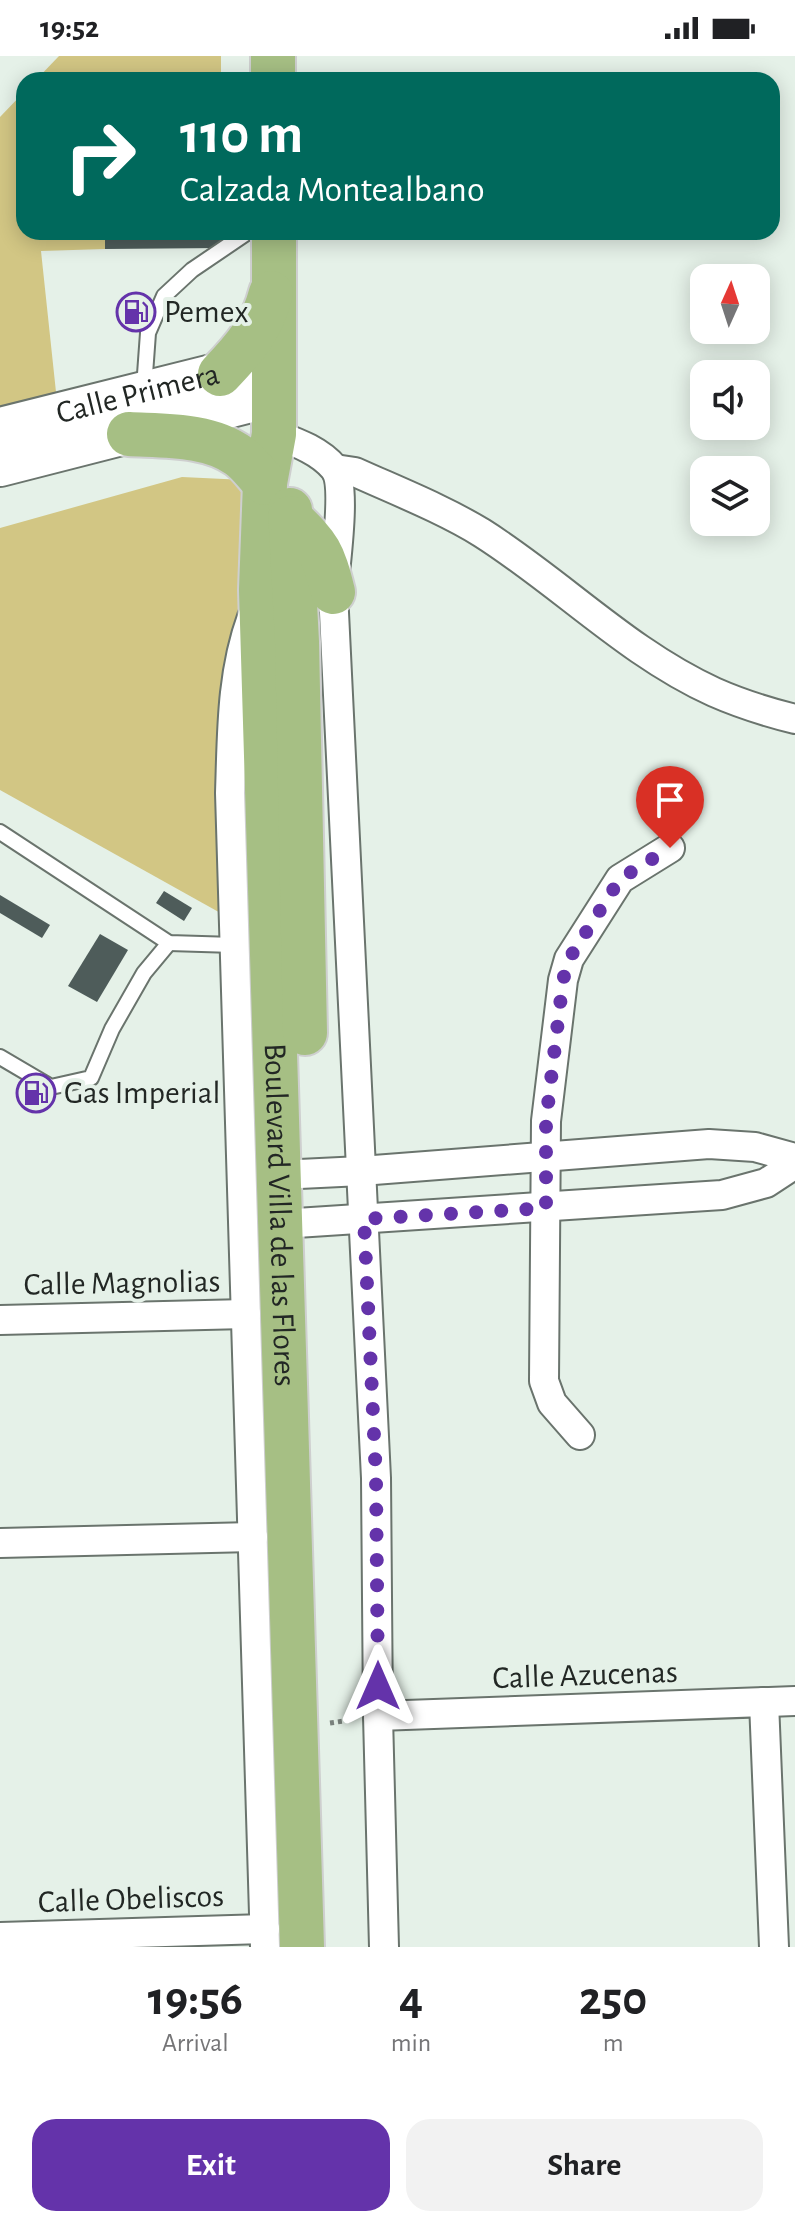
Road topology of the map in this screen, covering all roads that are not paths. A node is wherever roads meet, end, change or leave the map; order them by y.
1 (236, 240) edge
2 (274, 240) edge
3 (275, 279) junction
4 (220, 374) junction
5 (144, 392) junction
6 (274, 396) junction
7 (0, 428) edge
8 (129, 434) junction
9 (0, 466) edge
10 (335, 469) junction
11 (281, 497) junction
12 (261, 590) junction
13 (333, 592) junction
14 (795, 719) edge
15 (0, 832) edge
16 (670, 848) dead end
17 (169, 943) junction
18 (234, 945) junction
19 (0, 1057) edge
20 (546, 1157) junction
21 (795, 1161) edge
22 (361, 1171) junction
23 (294, 1174) junction
24 (546, 1208) junction
25 (364, 1219) junction
26 (296, 1223) junction
27 (246, 1314) junction
28 (0, 1320) edge
29 (580, 1435) dead end
30 (253, 1537) junction
31 (0, 1543) edge
32 (795, 1701) edge
33 (764, 1702) junction
34 (378, 1716) junction
35 (0, 1937) edge
36 (277, 1941) edge
37 (331, 1947) edge
38 (384, 1947) edge
39 (774, 1947) edge

1 - 5 lane
2 - 3 highway
3 - 4 highway
3 - 6 highway
4 - 5 main road, Calle Primera
4 - 6 main road, Calle Primera
5 - 7 main road, Calle Primera
6 - 8 main road, Calle Primera
6 - 10 street
6 - 11 highway
8 - 9 main road, Calle Primera
8 - 11 highway
10 - 13 street
10 - 14 street
11 - 12 highway, Boulevard Villa de las Flores
11 - 13 highway
11 - 23 highway, Boulevard Villa de las Flores
12 - 18 street
12 - 23 highway, Boulevard Villa de las Flores
13 - 22 street
15 - 17 lane
16 - 20 street
17 - 18 lane
17 - 19 lane
18 - 27 street
20 - 21 street
20 - 22 street
20 - 24 street
21 - 24 street
22 - 23 street
22 - 25 street
23 - 26 highway, Boulevard Villa de las Flores
24 - 25 street
24 - 29 street
25 - 26 street
25 - 34 street
26 - 36 highway, Boulevard Villa de las Flores
26 - 37 highway, Boulevard Villa de las Flores
27 - 28 street, Calle Magnolias
27 - 30 street
30 - 31 street
30 - 36 street
32 - 33 street, Calle Azucenas
33 - 34 street, Calle Azucenas
33 - 39 street
34 - 38 street
35 - 36 street, Calle Obeliscos

